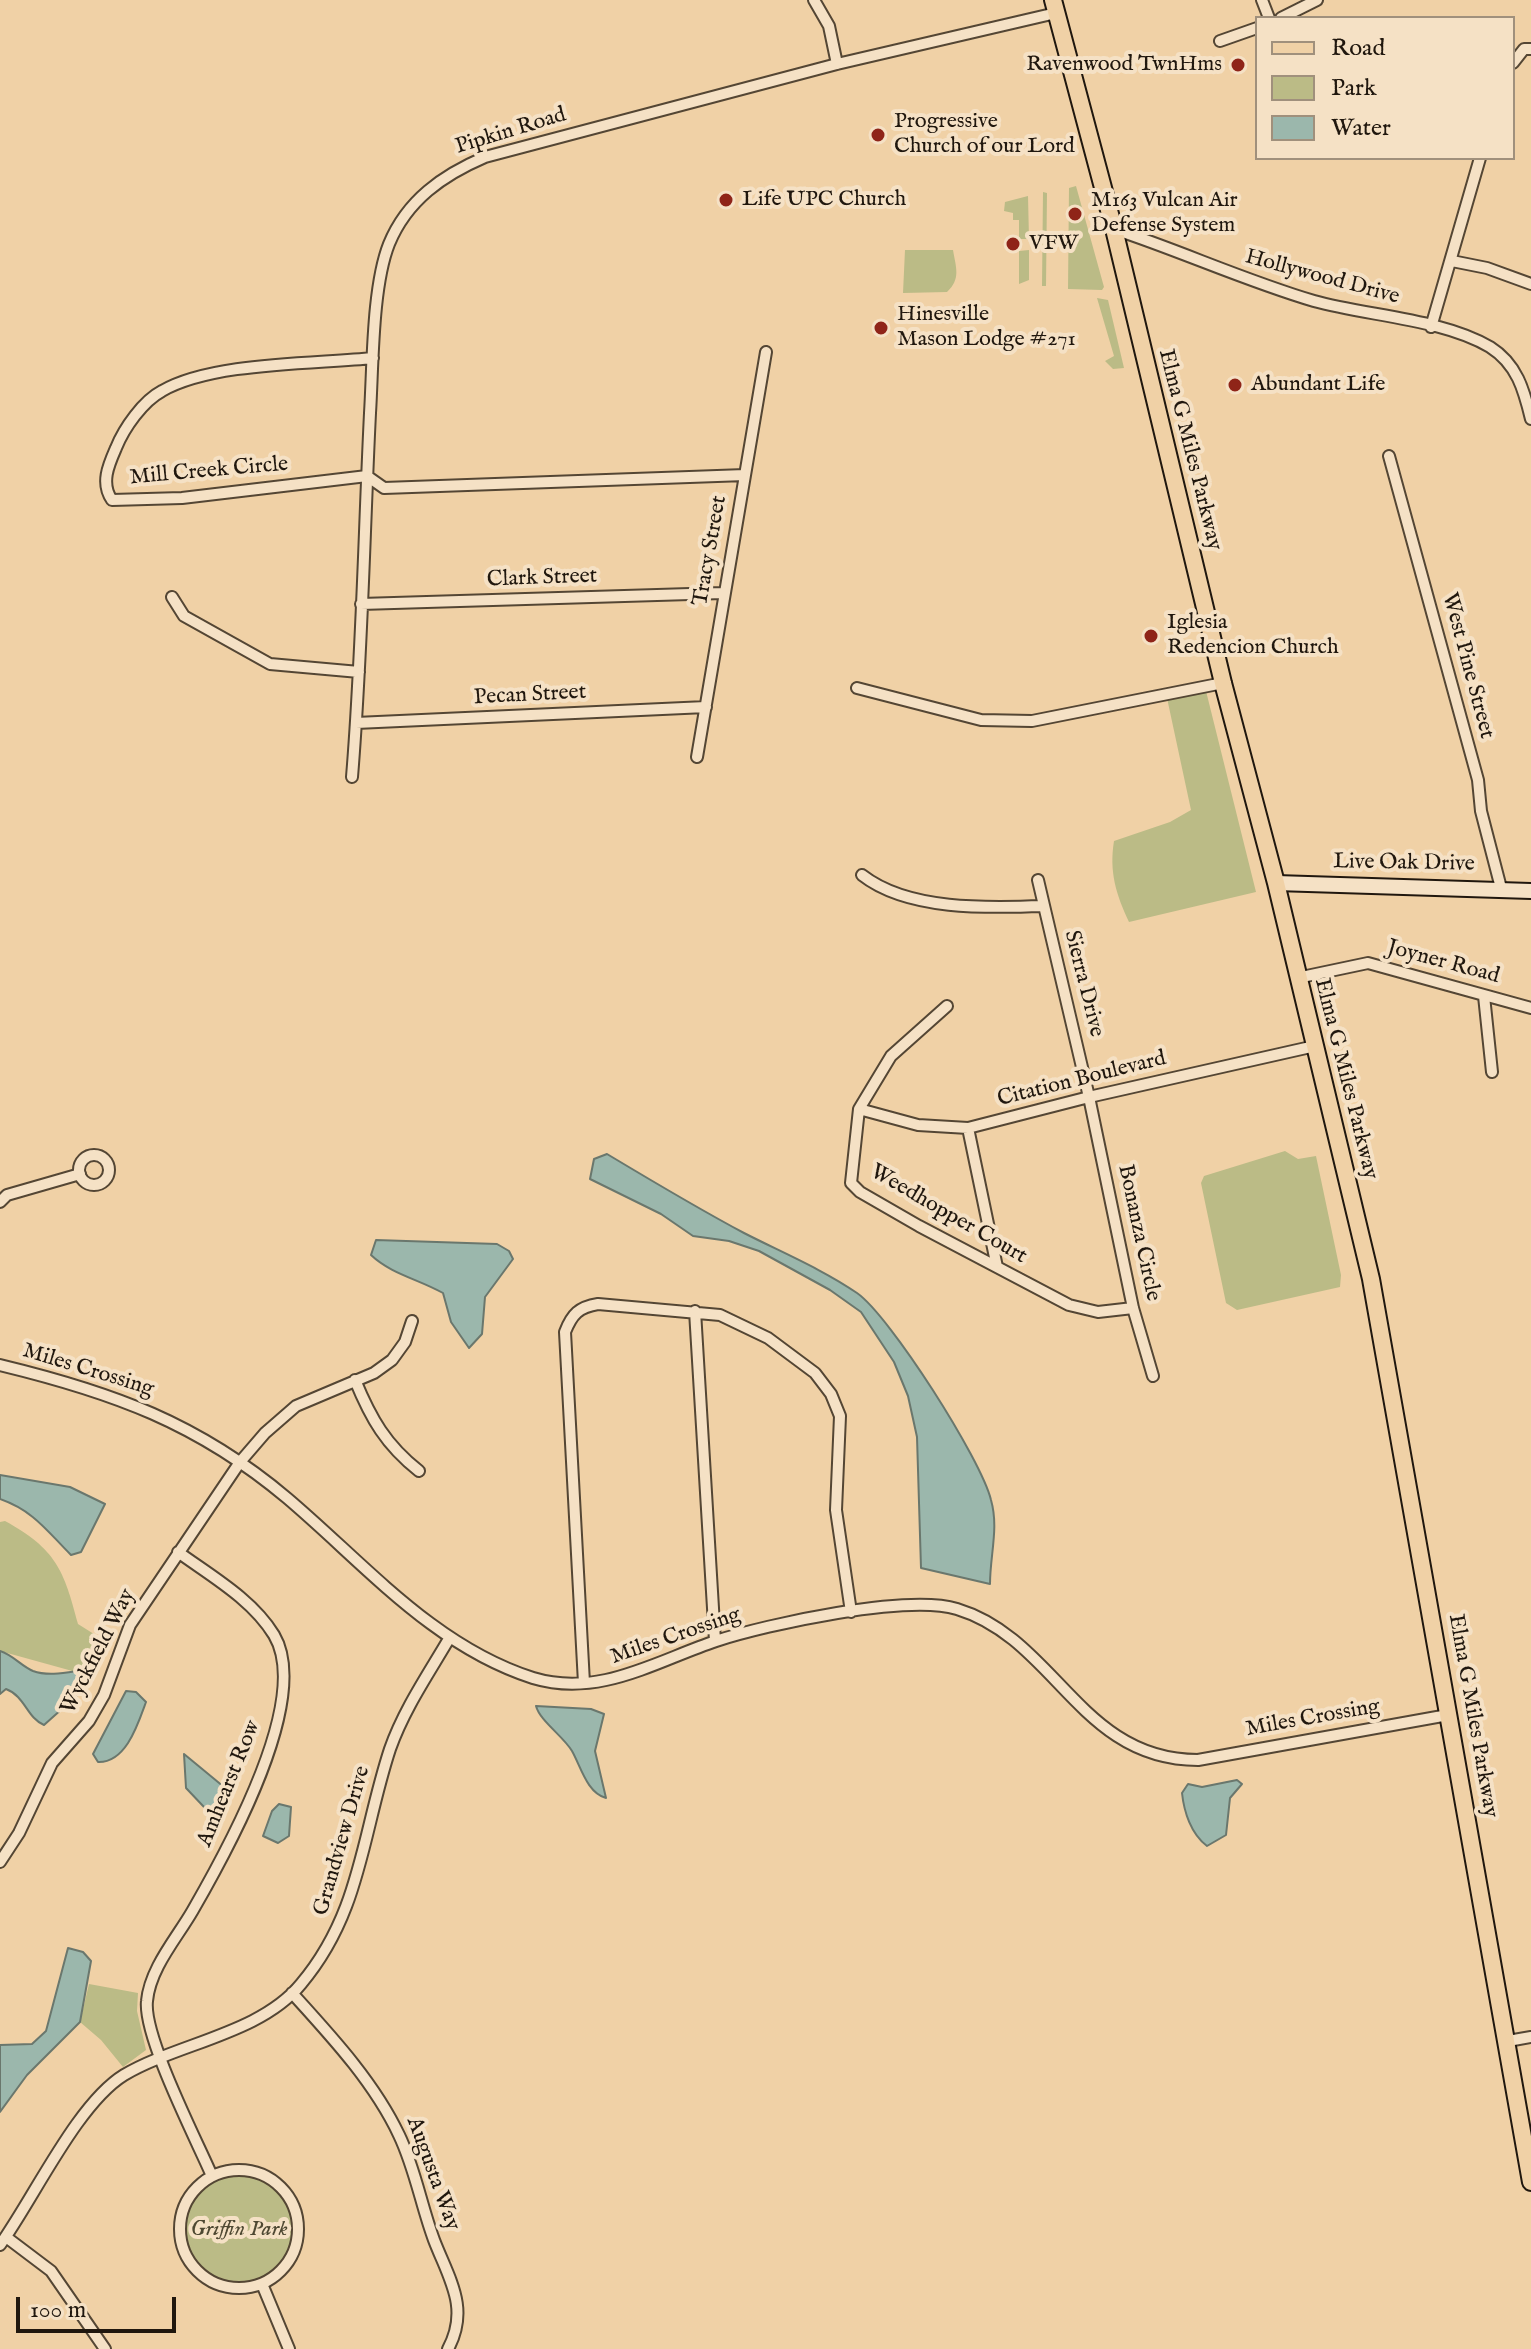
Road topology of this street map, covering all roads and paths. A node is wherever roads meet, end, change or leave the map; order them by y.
1 (814, 0) edge
2 (1317, 0) edge
3 (1055, 7) edge
4 (1285, 16) edge
5 (1255, 29) edge
6 (1220, 41) dead end
7 (1531, 49) edge
8 (1515, 60) edge
9 (837, 64) junction
10 (1479, 160) edge
11 (1114, 229) junction
12 (1452, 261) junction
13 (1531, 284) edge
14 (1431, 327) junction
15 (766, 352) dead end
16 (373, 358) junction
17 (1531, 419) edge
18 (1389, 456) dead end
19 (745, 475) junction
20 (367, 476) junction
21 (723, 593) junction
22 (172, 597) dead end
23 (361, 604) junction
24 (359, 672) junction
25 (1223, 683) junction
26 (857, 688) dead end
27 (706, 707) junction
28 (356, 723) junction
29 (697, 757) dead end
30 (352, 777) dead end
31 (862, 875) dead end
32 (1038, 880) dead end
33 (1276, 883) junction
34 (1501, 888) junction
35 (1531, 891) edge
36 (1044, 906) junction
37 (1297, 978) junction
38 (1484, 996) junction
39 (947, 1006) dead end
40 (1531, 1008) edge
41 (1315, 1046) junction
42 (1492, 1072) dead end
43 (1089, 1097) junction
44 (859, 1109) junction
45 (968, 1128) junction
46 (80, 1174) dead end
47 (0, 1202) edge
48 (997, 1267) junction
49 (1133, 1308) junction
50 (695, 1311) junction
51 (412, 1321) dead end
52 (0, 1365) edge
53 (1153, 1376) dead end
54 (355, 1380) junction
55 (240, 1462) junction
56 (419, 1471) dead end
57 (178, 1552) junction
58 (851, 1612) junction
59 (450, 1637) junction
60 (715, 1641) junction
61 (584, 1683) junction
62 (1448, 1715) junction
63 (0, 1862) edge
64 (292, 1993) junction
65 (1531, 2037) edge
66 (1508, 2041) junction
67 (162, 2057) junction
68 (212, 2176) junction
69 (1531, 2182) edge
70 (3, 2241) edge
71 (262, 2284) junction
72 (105, 2349) edge
73 (289, 2349) edge
74 (448, 2349) edge

1 - 9 street
2 - 4 street
3 - 9 street, Pipkin Road
3 - 11 main road, Elma G Miles Parkway
5 - 6 street
7 - 8 street
9 - 16 street, Pipkin Road
10 - 12 street
11 - 14 street, Hollywood Drive
11 - 25 main road, Elma G Miles Parkway
12 - 13 street
12 - 14 street
14 - 17 street, Hollywood Drive
15 - 19 street, Tracy Street
16 - 20 street, Pipkin Road
16 - 20 street, Mill Creek Circle
18 - 34 street, West Pine Street
19 - 20 street
19 - 21 street, Tracy Street
20 - 23 street, Pipkin Road
21 - 23 street, Clark Street
21 - 27 street, Tracy Street
22 - 24 street
23 - 24 street, Pipkin Road
24 - 28 street, Pipkin Road
25 - 26 street
25 - 33 main road, Elma G Miles Parkway
27 - 28 street, Pecan Street
27 - 29 street, Tracy Street
28 - 30 street, Pipkin Road
31 - 36 street
32 - 36 street, Sierra Drive
33 - 34 street, Live Oak Drive
33 - 37 main road, Elma G Miles Parkway
34 - 35 street, Live Oak Drive
36 - 43 street, Sierra Drive
37 - 38 street, Joyner Road
37 - 41 main road, Elma G Miles Parkway
38 - 40 street, Joyner Road
38 - 42 street
39 - 44 street, Weedhopper Court
41 - 43 street, Citation Boulevard
41 - 62 main road, Elma G Miles Parkway
43 - 45 street, Citation Boulevard
43 - 49 street, Bonanza Circle
44 - 45 street, Citation Boulevard
44 - 48 street, Weedhopper Court
45 - 48 street
46 - 47 street
48 - 49 street, Weedhopper Court
49 - 53 street, Bonanza Circle
50 - 58 street
50 - 60 street
50 - 61 street
51 - 54 street, Wyckfield Way
52 - 55 street, Miles Crossing
54 - 55 street, Wyckfield Way
54 - 56 street
55 - 57 street, Wyckfield Way
55 - 59 street, Miles Crossing
57 - 63 street, Wyckfield Way
57 - 67 street, Amhearst Row
58 - 60 street, Miles Crossing
58 - 62 street, Miles Crossing
59 - 61 street, Miles Crossing
59 - 64 street, Grandview Drive
60 - 61 street, Miles Crossing
62 - 66 main road, Elma G Miles Parkway
64 - 67 street, Grandview Drive
64 - 74 street, Augusta Way
65 - 66 street
66 - 69 main road, Elma G Miles Parkway
67 - 68 street, Amhearst Row
67 - 70 street, Grandview Drive
68 - 71 street
68 - 71 street
70 - 72 street
71 - 73 street

